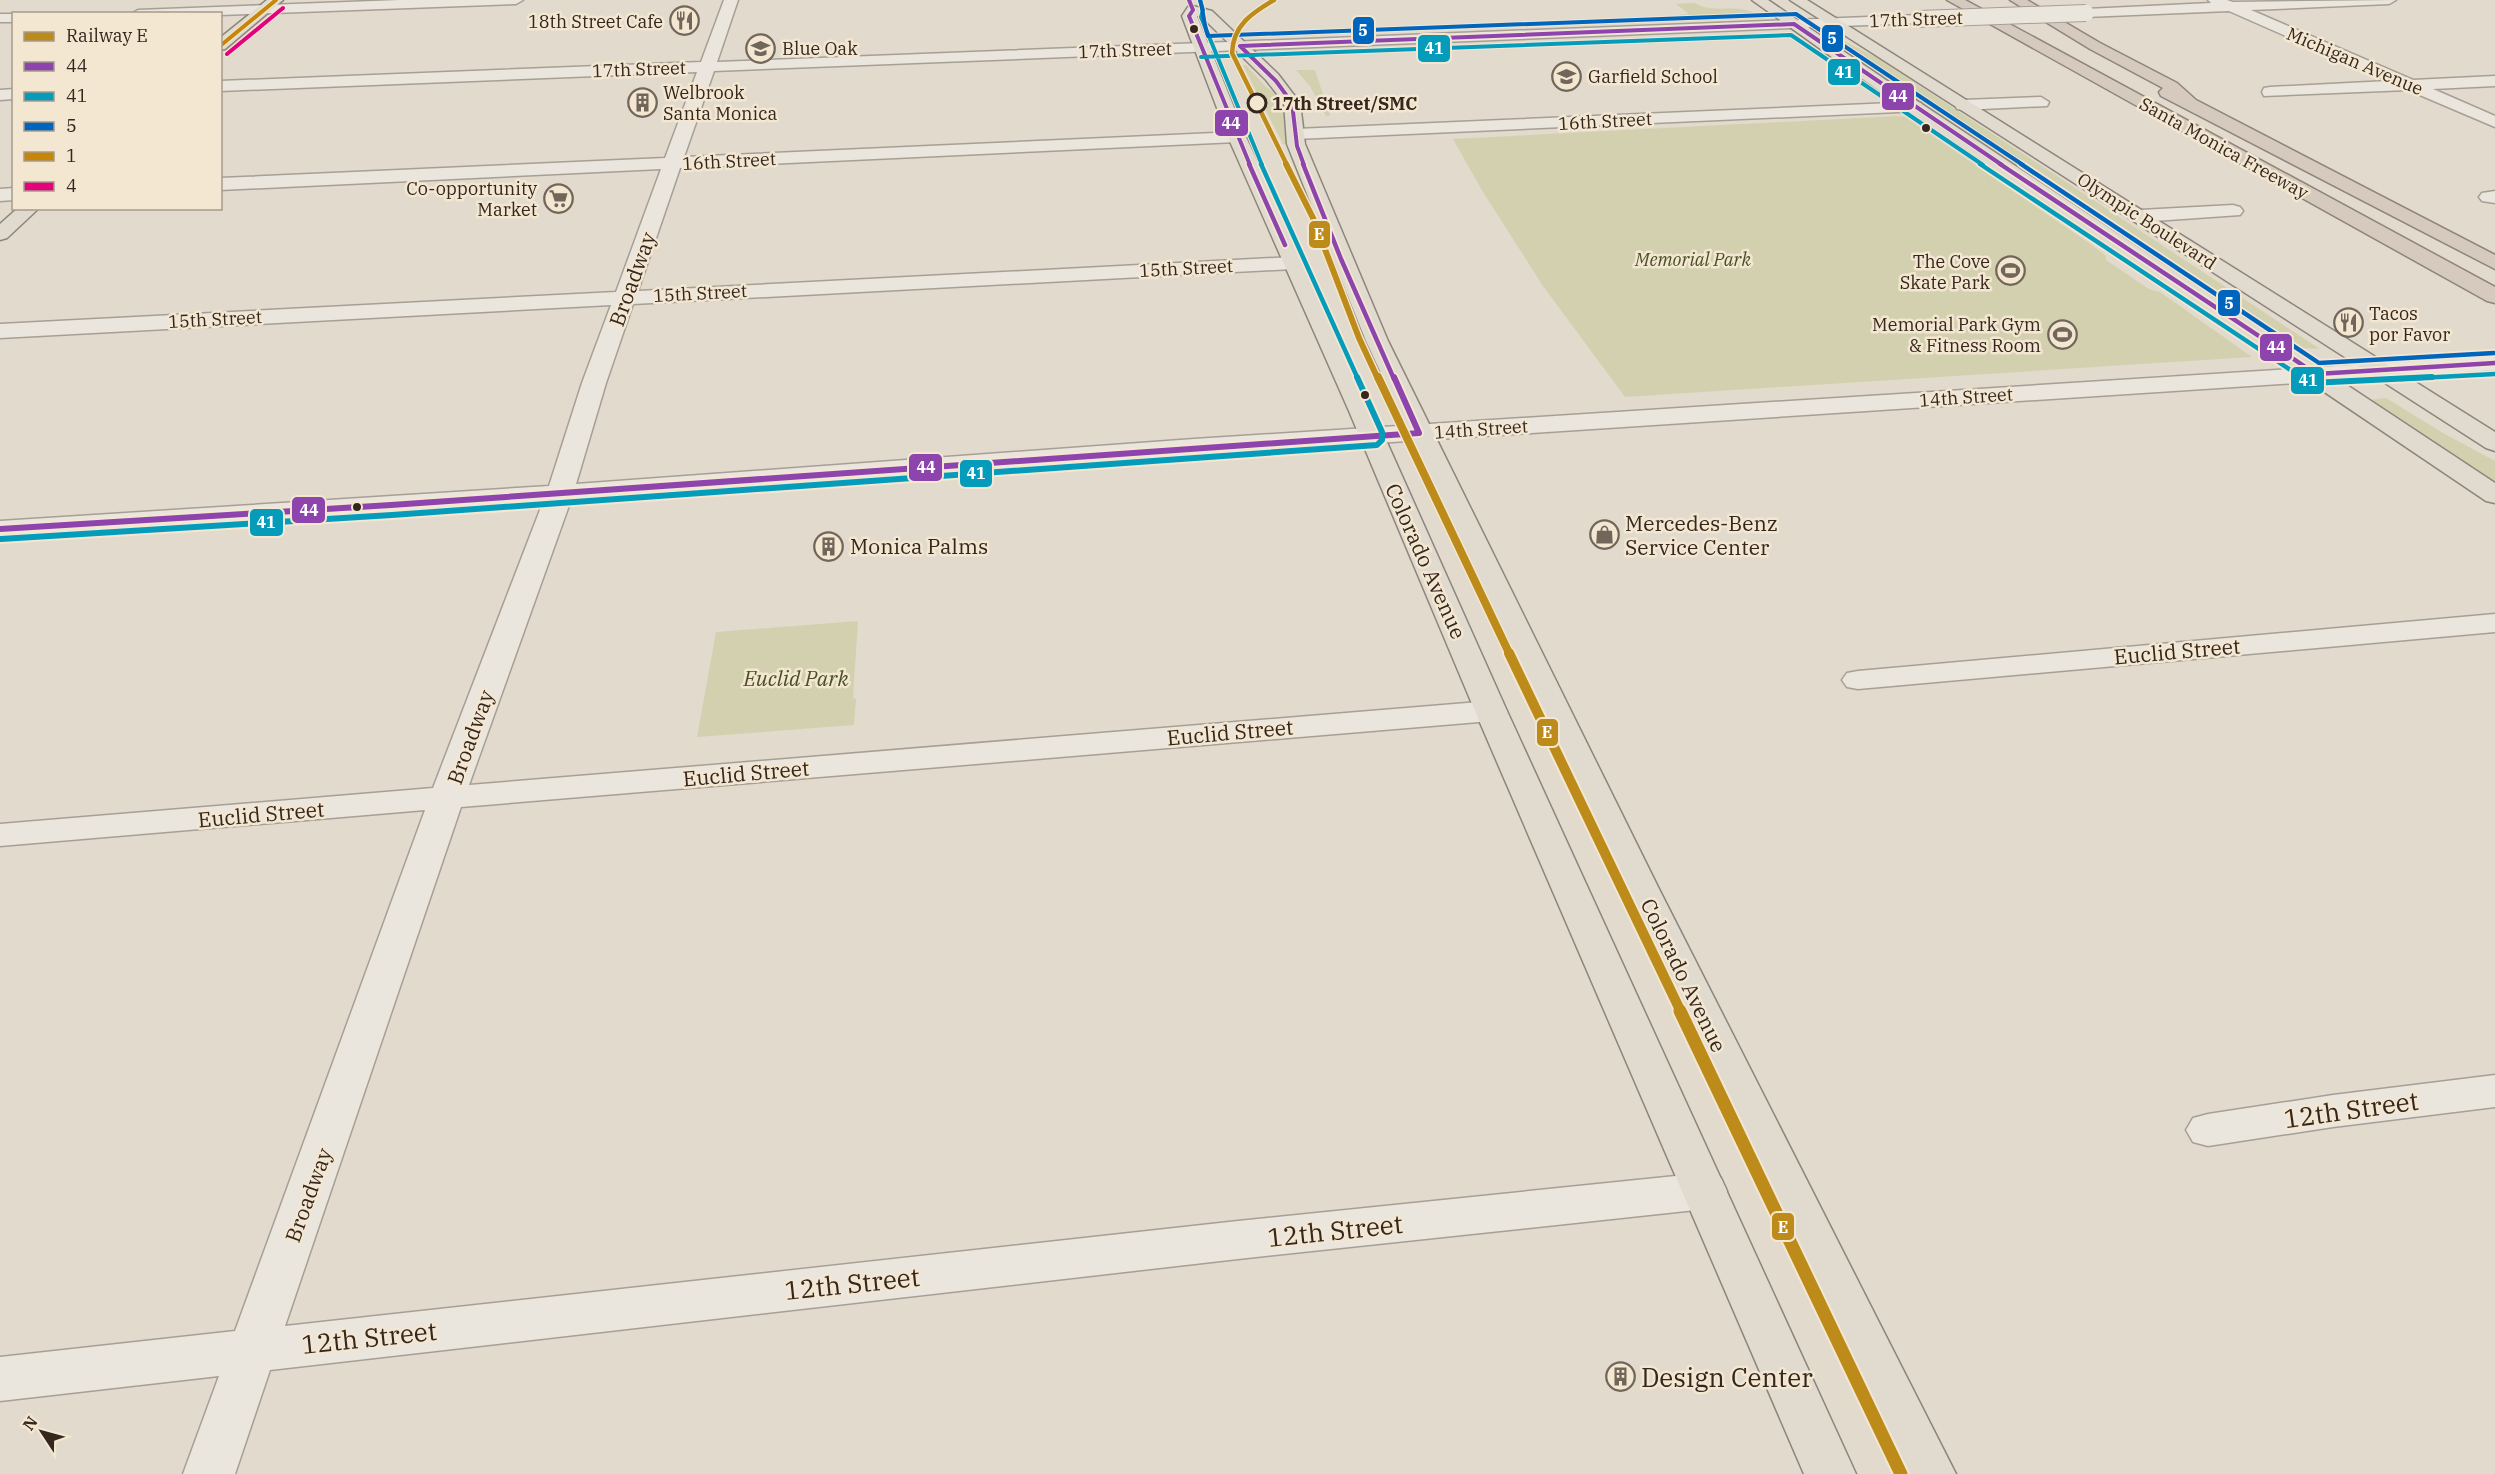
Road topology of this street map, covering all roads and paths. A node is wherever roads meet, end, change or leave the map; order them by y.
1 (516, 0) edge
2 (731, 0) edge
3 (1759, 0) edge
4 (1797, 0) edge
5 (1954, 0) edge
6 (1989, 0) edge
7 (2017, 0) edge
8 (2389, 0) edge
9 (2222, 3) edge
10 (270, 4) edge
11 (1934, 4) dead end
12 (1191, 5) edge
13 (164, 12) edge
14 (1832, 22) junction
15 (1794, 24) junction
16 (222, 44) edge
17 (1240, 46) junction
18 (1201, 47) junction
19 (707, 67) junction
20 (2495, 81) edge
21 (2411, 85) junction
22 (222, 86) edge
23 (2119, 91) junction
24 (2270, 92) dead end
25 (2041, 102) dead end
26 (1963, 105) junction
27 (2192, 105) junction
28 (1915, 107) junction
29 (2495, 122) edge
30 (1296, 134) junction
31 (1237, 137) junction
32 (673, 164) junction
33 (222, 184) edge
34 (28, 210) edge
35 (2233, 211) dead end
36 (2140, 216) junction
37 (0, 234) edge
38 (1293, 263) junction
39 (2495, 263) edge
40 (2495, 296) edge
41 (626, 297) junction
42 (0, 331) edge
43 (2495, 363) edge
44 (2382, 370) junction
45 (2316, 374) junction
46 (1419, 433) junction
47 (1372, 436) junction
48 (2495, 444) edge
49 (560, 492) junction
50 (2495, 495) edge
51 (0, 529) edge
52 (2495, 623) edge
53 (1858, 680) dead end
54 (1491, 711) junction
55 (447, 798) junction
56 (0, 835) edge
57 (2495, 1090) edge
58 (2208, 1130) dead end
59 (1705, 1191) junction
60 (253, 1350) junction
61 (0, 1379) edge
62 (209, 1474) edge
63 (1830, 1474) edge
64 (1930, 1474) edge

1 - 10 street
2 - 19 street, Broadway
3 - 15 main road, Olympic Boulevard
4 - 14 main road, Olympic Boulevard
5 - 23 highway, Santa Monica Freeway
6 - 27 highway, Santa Monica Freeway
7 - 27 highway
8 - 9 street, 17th Street
9 - 14 street, 17th Street, bridge
9 - 21 street, Michigan Avenue
10 - 13 street
10 - 16 main road
11 - 23 highway
12 - 17 main road, Colorado Avenue
12 - 18 main road, Colorado Avenue
14 - 15 street, 17th Street
14 - 26 main road, Olympic Boulevard
15 - 17 street, 17th Street
15 - 28 main road, Olympic Boulevard
17 - 18 street, 17th Street
17 - 30 main road, Colorado Avenue
18 - 19 street, 17th Street
18 - 31 main road, Colorado Avenue
19 - 22 street, 17th Street
19 - 32 street, Broadway
20 - 21 street
21 - 24 street
21 - 29 street, Michigan Avenue
23 - 40 highway, Santa Monica Freeway
25 - 26 street
26 - 36 main road, Olympic Boulevard
27 - 39 highway, Santa Monica Freeway
28 - 30 street, 16th Street
28 - 45 main road, Olympic Boulevard
30 - 46 main road, Colorado Avenue
31 - 32 street, 16th Street
31 - 38 main road, Colorado Avenue
32 - 33 street, 16th Street
32 - 41 street, Broadway
34 - 37 main road
35 - 36 street
36 - 44 main road, Olympic Boulevard
38 - 41 street, 15th Street
38 - 47 main road, Colorado Avenue
41 - 42 street, 15th Street
41 - 49 street, Broadway
43 - 44 street, 14th Street
44 - 45 street, 14th Street
44 - 48 main road, Olympic Boulevard
45 - 46 street, 14th Street
45 - 50 main road, Olympic Boulevard
46 - 47 street, 14th Street
46 - 64 main road, Colorado Avenue
47 - 49 street, 14th Street
47 - 54 main road, Colorado Avenue
49 - 51 street, 14th Street
49 - 55 street, Broadway
52 - 53 street, Euclid Street
54 - 55 street, Euclid Street
54 - 59 main road, Colorado Avenue
55 - 56 street, Euclid Street
55 - 60 street, Broadway
57 - 58 street, 12th Street
59 - 60 street, 12th Street
59 - 63 main road, Colorado Avenue
60 - 61 street, 12th Street
60 - 62 street, Broadway

